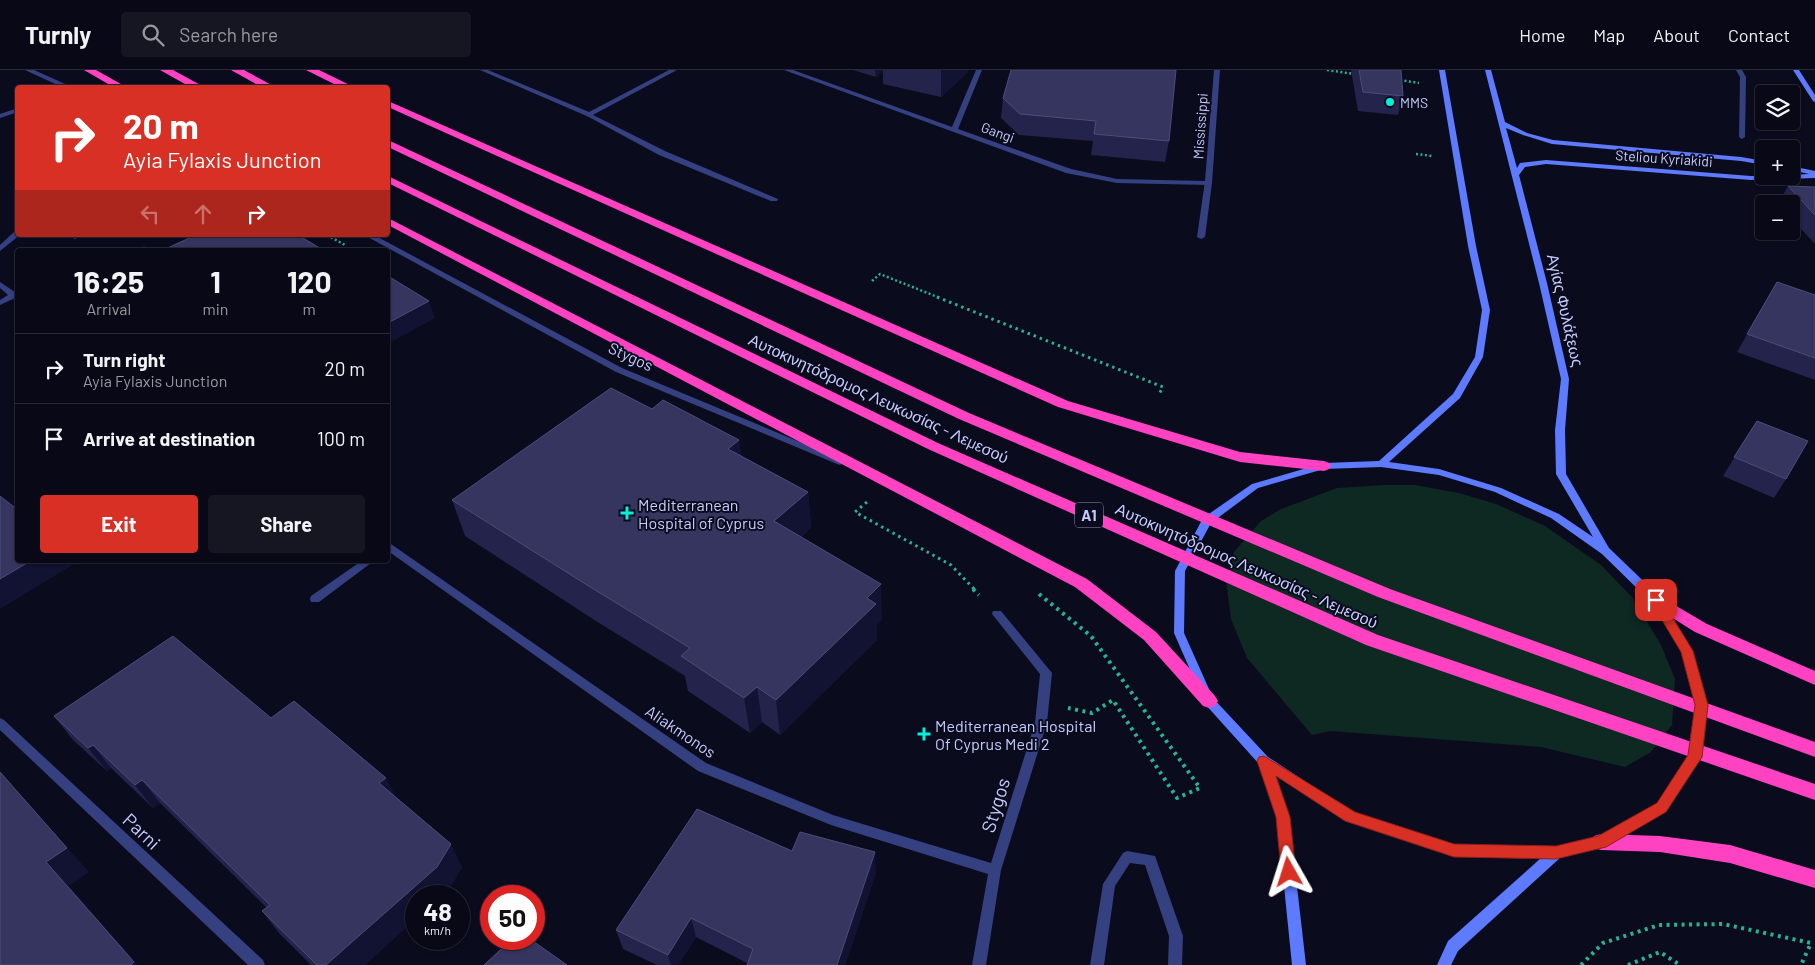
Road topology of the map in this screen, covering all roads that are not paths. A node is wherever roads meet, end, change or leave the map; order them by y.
1 (28, 70) edge
2 (89, 70) edge
3 (165, 70) edge
4 (236, 70) edge
5 (311, 70) edge
6 (483, 70) edge
7 (674, 70) edge
8 (787, 70) edge
9 (979, 70) edge
10 (1217, 70) edge
11 (1442, 70) edge
12 (1488, 70) edge
13 (1739, 70) edge
14 (1796, 70) edge
15 (65, 85) edge
16 (117, 85) edge
17 (195, 85) edge
18 (266, 85) edge
19 (344, 85) edge
20 (1815, 100) edge
21 (390, 105) edge
22 (15, 111) edge
23 (589, 115) junction
24 (0, 116) edge
25 (1503, 124) junction
26 (955, 129) junction
27 (1742, 137) dead end
28 (390, 143) edge
29 (1755, 161) edge
30 (1800, 170) edge
31 (1815, 174) edge
32 (1515, 176) junction
33 (390, 180) edge
34 (1208, 184) junction
35 (774, 199) dead end
36 (390, 222) edge
37 (15, 236) edge
38 (372, 237) edge
39 (1201, 237) dead end
40 (0, 249) edge
41 (0, 284) edge
42 (15, 298) edge
43 (0, 303) edge
44 (1382, 464) junction
45 (1324, 466) junction
46 (892, 484) junction
47 (390, 547) edge
48 (1606, 551) junction
49 (366, 563) edge
50 (315, 599) dead end
51 (1656, 600) junction
52 (997, 614) road end
53 (1815, 678) edge
54 (1210, 701) junction
55 (0, 723) edge
56 (1815, 750) edge
57 (1264, 761) junction
58 (1815, 792) edge
59 (1601, 842) junction
60 (1556, 852) junction
61 (995, 870) junction
62 (1815, 879) edge
63 (258, 965) edge
64 (979, 965) edge
65 (1097, 965) edge
66 (1175, 965) edge
67 (1299, 965) edge
68 (1444, 965) edge

1 - 15 street
2 - 16 highway
3 - 17 highway
4 - 18 highway
5 - 19 highway
6 - 23 street
7 - 23 street
8 - 26 street, Gangi
9 - 26 street
10 - 34 street, Mississippi
11 - 44 main road
12 - 25 main road, Αγίας Φυλάξεως
13 - 27 street
14 - 20 main road
21 - 45 highway
22 - 24 street
23 - 35 street
25 - 29 main road, Steliou Kyriakidi
25 - 32 main road, Αγίας Φυλάξεως
26 - 34 street, Gangi
28 - 56 highway, Αυτοκινητόδρομος Λευκωσίας - Λεμεσού
30 - 31 main road, Steliou Kyriakidi
31 - 32 main road, Steliou Kyriakidi
32 - 48 main road, Αγίας Φυλάξεως
33 - 58 highway, Αυτοκινητόδρομος Λευκωσίας - Λεμεσού / A1
34 - 39 street, Mississippi
36 - 46 highway
37 - 40 street
38 - 46 street, Stygos
41 - 42 street
42 - 43 street
44 - 45 main road
44 - 48 main road
45 - 54 main road
46 - 54 highway
47 - 61 street, Aliakmonos
48 - 51 main road
49 - 50 street
51 - 53 highway
51 - 59 main road
52 - 61 street, Stygos
54 - 57 main road
55 - 63 street, Parni
57 - 60 main road
57 - 67 main road
59 - 60 main road
59 - 62 highway
60 - 68 main road
61 - 64 street, Stygos
65 - 66 street

